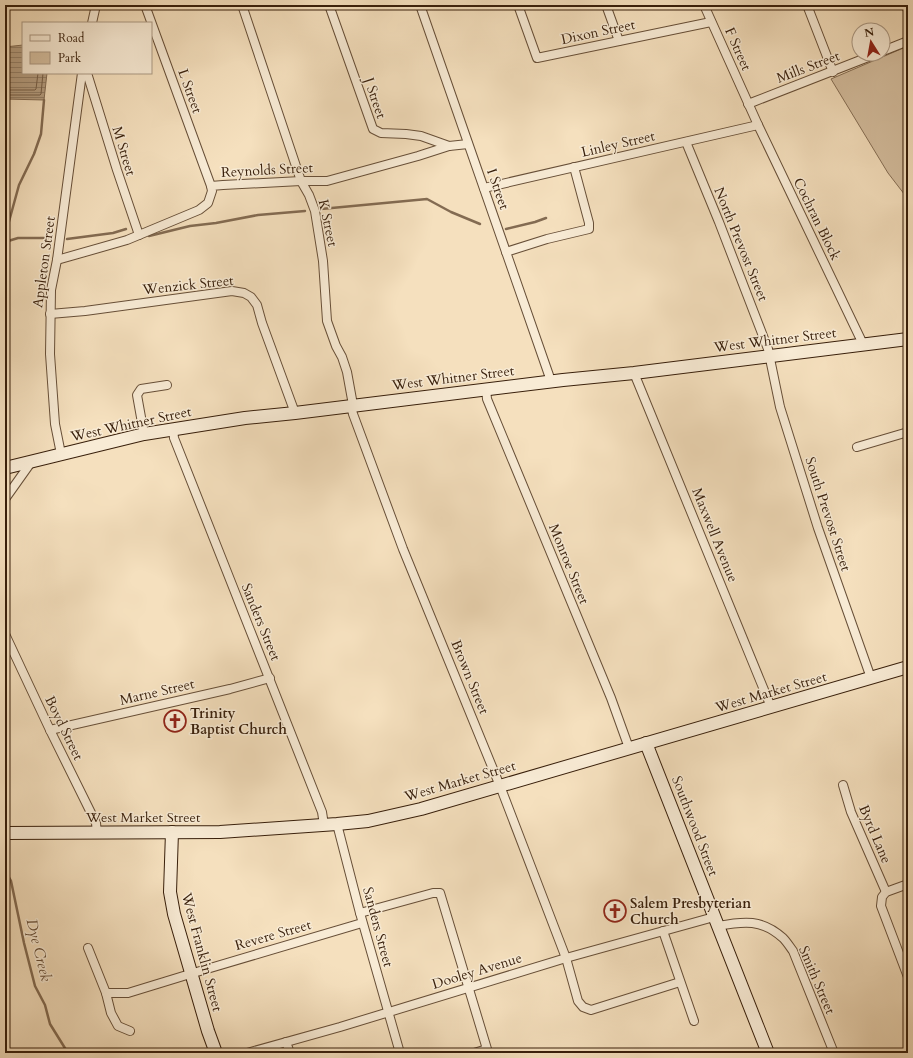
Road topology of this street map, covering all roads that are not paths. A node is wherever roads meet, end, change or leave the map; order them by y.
1 (96, 5) edge
2 (145, 5) edge
3 (242, 5) edge
4 (329, 5) edge
5 (420, 5) edge
6 (518, 5) edge
7 (606, 5) edge
8 (704, 5) edge
9 (807, 5) edge
10 (906, 5) edge
11 (908, 11) edge
12 (92, 22) edge
13 (151, 22) edge
14 (711, 22) junction
15 (152, 24) edge
16 (619, 41) junction
17 (908, 41) edge
18 (891, 48) edge
19 (857, 62) edge
20 (833, 72) junction
21 (82, 74) edge
22 (87, 74) edge
23 (748, 104) junction
24 (758, 125) junction
25 (686, 142) junction
26 (468, 144) junction
27 (449, 146) junction
28 (574, 167) junction
29 (301, 181) junction
30 (211, 186) junction
31 (484, 188) junction
32 (139, 235) junction
33 (506, 252) junction
34 (57, 260) junction
35 (50, 314) junction
36 (908, 339) edge
37 (863, 344) junction
38 (770, 356) junction
39 (634, 373) junction
40 (552, 381) junction
41 (167, 385) dead end
42 (486, 389) junction
43 (352, 406) junction
44 (294, 413) junction
45 (173, 429) junction
46 (908, 432) edge
47 (144, 434) junction
48 (856, 447) dead end
49 (61, 454) junction
50 (32, 461) junction
51 (5, 468) edge
52 (5, 499) edge
53 (5, 634) edge
54 (908, 667) edge
55 (270, 678) junction
56 (871, 678) junction
57 (771, 707) junction
58 (50, 730) junction
59 (646, 743) junction
60 (629, 748) junction
61 (499, 785) junction
62 (843, 785) dead end
63 (337, 824) junction
64 (324, 825) junction
65 (172, 832) junction
66 (5, 833) edge
67 (97, 833) junction
68 (908, 884) edge
69 (886, 892) junction
70 (360, 913) junction
71 (716, 921) junction
72 (362, 923) junction
73 (663, 931) junction
74 (88, 948) dead end
75 (566, 958) junction
76 (191, 973) junction
77 (908, 977) edge
78 (680, 982) junction
79 (468, 987) junction
80 (106, 993) junction
81 (388, 1012) junction
82 (694, 1021) dead end
83 (130, 1031) dead end
84 (286, 1042) junction
85 (216, 1053) edge
86 (247, 1053) edge
87 (290, 1053) edge
88 (400, 1053) edge
89 (474, 1053) edge
90 (768, 1053) edge
91 (834, 1053) edge

1 - 12 street
2 - 13 street, L Street
3 - 29 street, K Street
4 - 27 street, J Street
5 - 26 street, I Street
6 - 16 street, Dixon Street
7 - 16 street
8 - 14 street, F Street
9 - 20 street
10 - 11 street
14 - 16 street, Dixon Street
14 - 23 street, F Street
15 - 30 street, L Street
17 - 18 street
19 - 20 street, Mills Street
20 - 23 street, Mills Street
21 - 34 street, Appleton Street
22 - 32 street, M Street
23 - 24 street, Cochran Block
24 - 25 street, Linley Street
24 - 37 street, Cochran Block
25 - 28 street, Linley Street
25 - 38 street, North Prevost Street
26 - 27 street, J Street
26 - 31 street, I Street
27 - 29 street, Reynolds Street
28 - 31 street, Linley Street
28 - 33 street
29 - 30 street, Reynolds Street
29 - 43 street, K Street
30 - 32 street, Reynolds Street
31 - 33 street, I Street
32 - 34 street, Reynolds Street
33 - 40 street, I Street
34 - 35 street, Appleton Street
35 - 44 street, Wenzick Street
35 - 49 street, Appleton Street
36 - 37 street, West Whitner Street
37 - 38 street, West Whitner Street
38 - 39 street, West Whitner Street
38 - 56 street, South Prevost Street
39 - 40 street, West Whitner Street
39 - 57 street, Maxwell Avenue
40 - 42 street, West Whitner Street
41 - 47 street
42 - 43 street, West Whitner Street
42 - 60 street, Monroe Street
43 - 44 street, West Whitner Street
43 - 61 street, Brown Street
44 - 45 street, West Whitner Street
45 - 47 street, West Whitner Street
45 - 55 street, Sanders Street
46 - 48 street
47 - 49 street, West Whitner Street
49 - 50 street, West Whitner Street
50 - 51 street, West Whitner Street
50 - 52 street
53 - 58 street, Boyd Street
54 - 56 street, West Market Street
55 - 58 street, Marne Street
55 - 64 street, Sanders Street
56 - 57 street, West Market Street
57 - 59 street, West Market Street
58 - 67 street, Boyd Street
59 - 60 street, West Market Street
59 - 71 street, Southwood Street
60 - 61 street, West Market Street
61 - 63 street, West Market Street
61 - 75 street, Brown Street
62 - 69 street, Byrd Lane
63 - 64 street, West Market Street
63 - 70 street, Sanders Street
64 - 65 street, West Market Street
65 - 67 street, West Market Street
65 - 76 street, West Franklin Street
66 - 67 street, West Market Street
68 - 69 street
69 - 77 street
70 - 72 street, Sanders Street
70 - 79 street
71 - 73 street, Dooley Avenue
71 - 90 street, Southwood Street
71 - 91 street, Smith Street
72 - 76 street, Revere Street
72 - 81 street, Sanders Street
73 - 75 street, Dooley Avenue
73 - 78 street
74 - 80 street
75 - 78 street, Brown Street
75 - 79 street, Dooley Avenue
76 - 80 street, Revere Street
76 - 85 street, West Franklin Street
78 - 82 street
79 - 81 street, Dooley Avenue
79 - 89 street
80 - 83 street
81 - 84 street, Dooley Avenue
81 - 88 street, Sanders Street
84 - 86 street, Dooley Avenue
84 - 87 street

